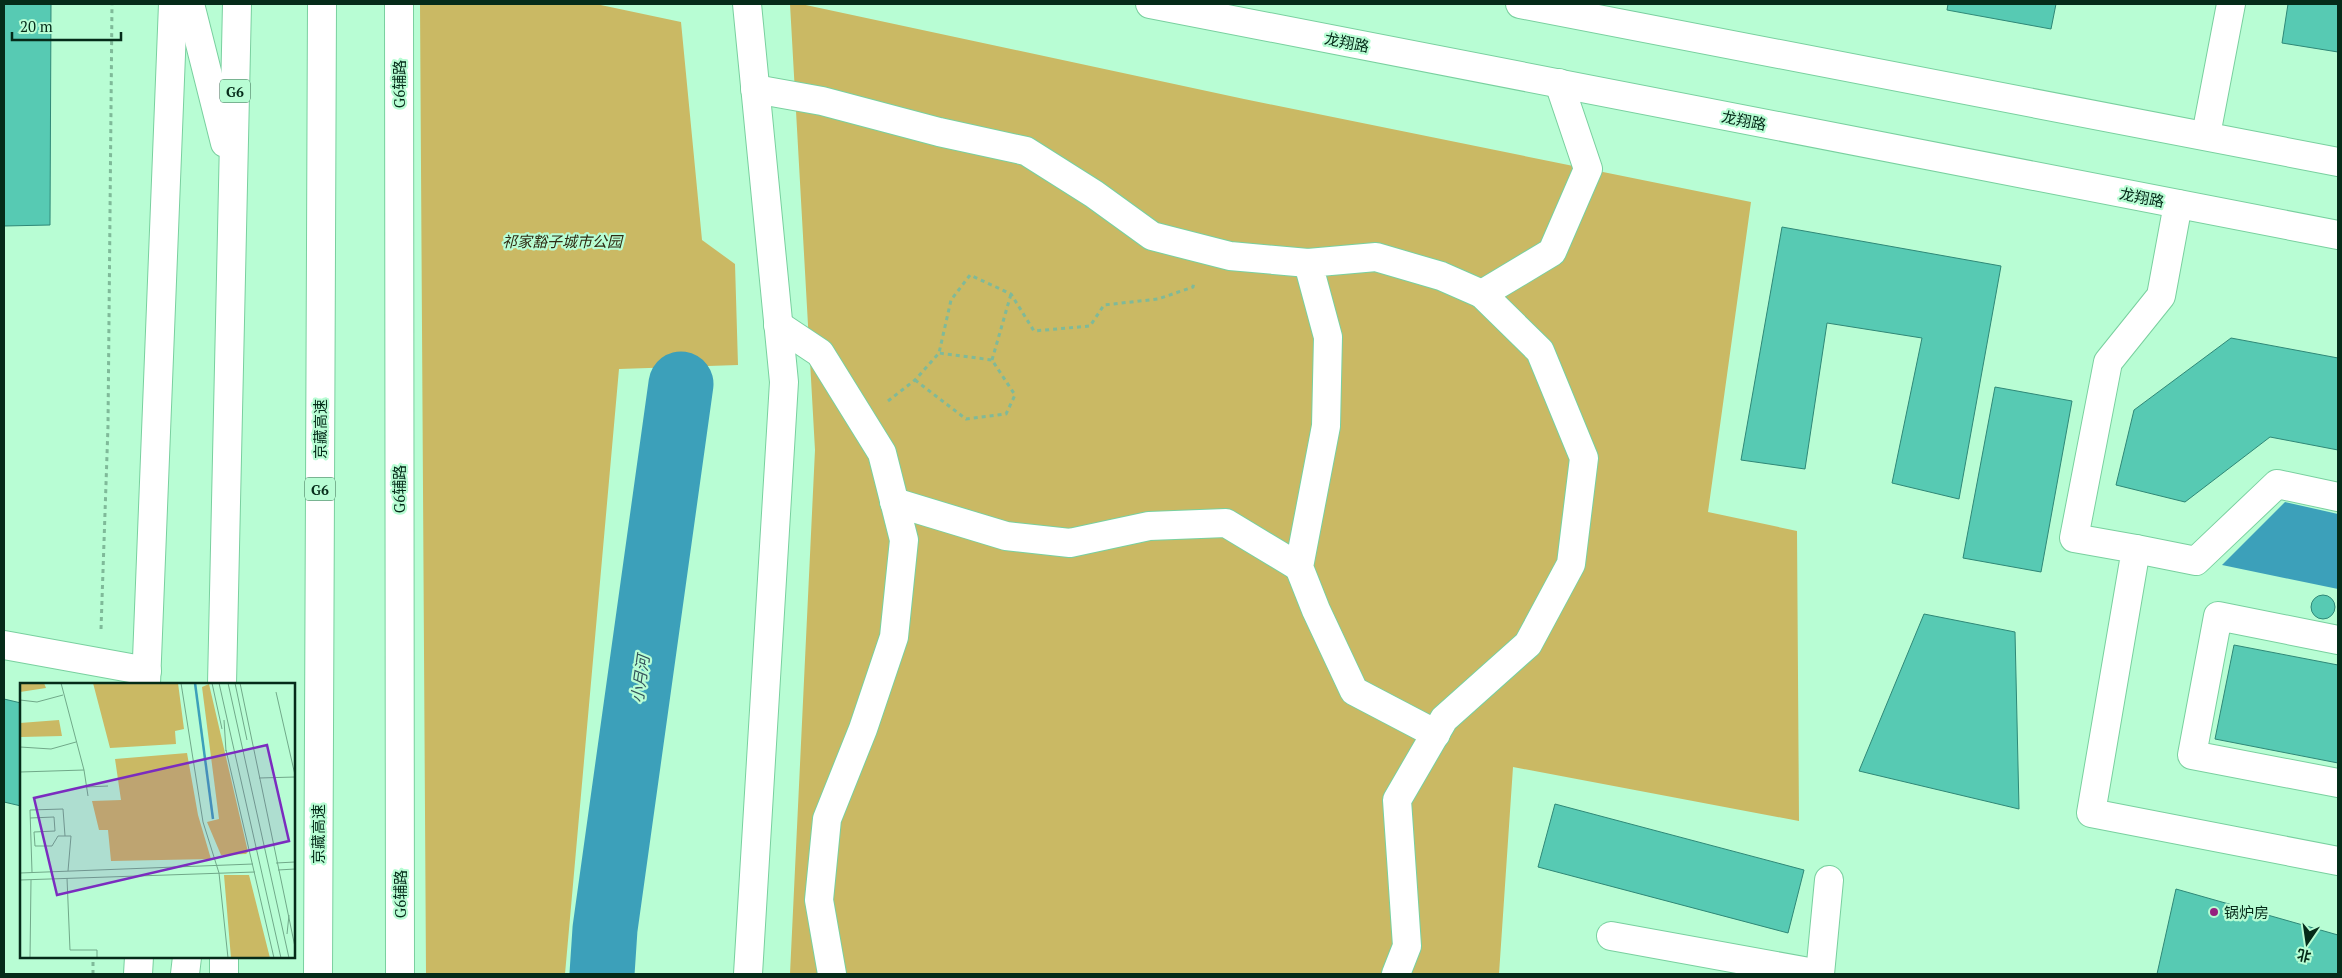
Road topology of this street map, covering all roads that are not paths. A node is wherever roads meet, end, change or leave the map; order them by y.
1 (173, 4) edge
2 (190, 4) edge
3 (237, 4) edge
4 (322, 4) edge
5 (398, 4) edge
6 (747, 4) edge
7 (1150, 4) edge
8 (1520, 4) edge
9 (2231, 4) edge
10 (1559, 84) junction
11 (755, 89) junction
12 (2206, 135) junction
13 (2338, 162) edge
14 (234, 179) junction
15 (2178, 204) junction
16 (2338, 235) edge
17 (1308, 263) junction
18 (1482, 294) junction
19 (778, 325) junction
20 (2338, 496) edge
21 (894, 502) junction
22 (2136, 549) junction
23 (1299, 567) junction
24 (2161, 573) dead end
25 (2338, 640) edge
26 (4, 645) edge
27 (221, 651) junction
28 (147, 677) edge
29 (218, 683) edge
30 (222, 683) edge
31 (1436, 734) junction
32 (2338, 782) edge
33 (2338, 860) edge
34 (1829, 880) dead end
35 (1611, 936) dead end
36 (139, 958) edge
37 (186, 958) edge
38 (224, 958) edge
39 (138, 974) edge
40 (184, 974) edge
41 (224, 974) edge
42 (318, 974) edge
43 (400, 974) edge
44 (748, 974) edge
45 (832, 974) edge
46 (1396, 974) edge
47 (1820, 974) edge

1 - 28 main road
2 - 14 main road
3 - 14 main road, G6
4 - 42 main road, 京藏高速 / G6
5 - 43 main road, G6辅路
6 - 11 main road
7 - 10 main road, 龙翔路
8 - 12 main road
9 - 12 main road
10 - 15 main road, 龙翔路
10 - 18 main road
11 - 17 main road
11 - 19 main road
12 - 13 main road
14 - 27 main road, G6
15 - 16 main road, 龙翔路
15 - 22 main road
17 - 18 main road
17 - 23 main road
18 - 31 main road
19 - 21 main road
19 - 44 main road
20 - 22 main road
21 - 23 main road
21 - 45 main road
22 - 24 main road
22 - 33 main road
23 - 31 main road
25 - 32 main road
26 - 28 main road
27 - 29 main road
27 - 30 main road, G6
31 - 46 main road
34 - 47 main road
35 - 47 main road
36 - 39 main road
37 - 40 main road
38 - 41 main road

